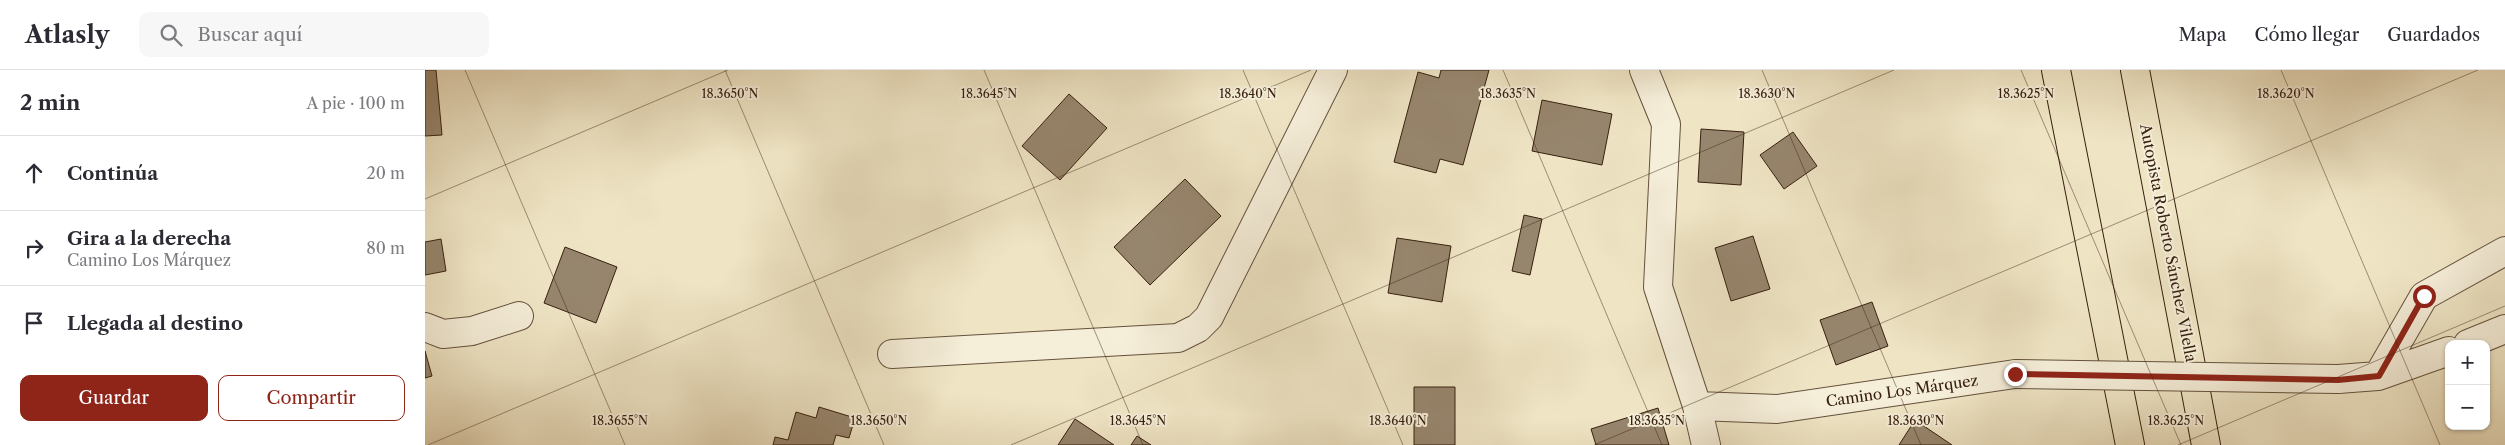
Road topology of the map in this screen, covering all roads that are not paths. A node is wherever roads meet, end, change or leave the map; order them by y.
1 (1333, 70) edge
2 (1644, 70) edge
3 (2056, 70) edge
4 (2135, 70) edge
5 (2505, 250) edge
6 (519, 316) dead end
7 (425, 328) edge
8 (2505, 329) edge
9 (2478, 340) edge
10 (2445, 352) edge
11 (892, 354) dead end
12 (2379, 376) junction
13 (1697, 406) junction
14 (1707, 445) edge
15 (2130, 445) edge
16 (2206, 445) edge

1 - 11 street
2 - 13 street
3 - 15 highway
4 - 16 highway, Autopista Roberto Sánchez Vilella
5 - 12 street
6 - 7 street
8 - 9 street
10 - 12 street, Camino Los Márquez
12 - 13 street, Camino Los Márquez, bridge
13 - 14 street

